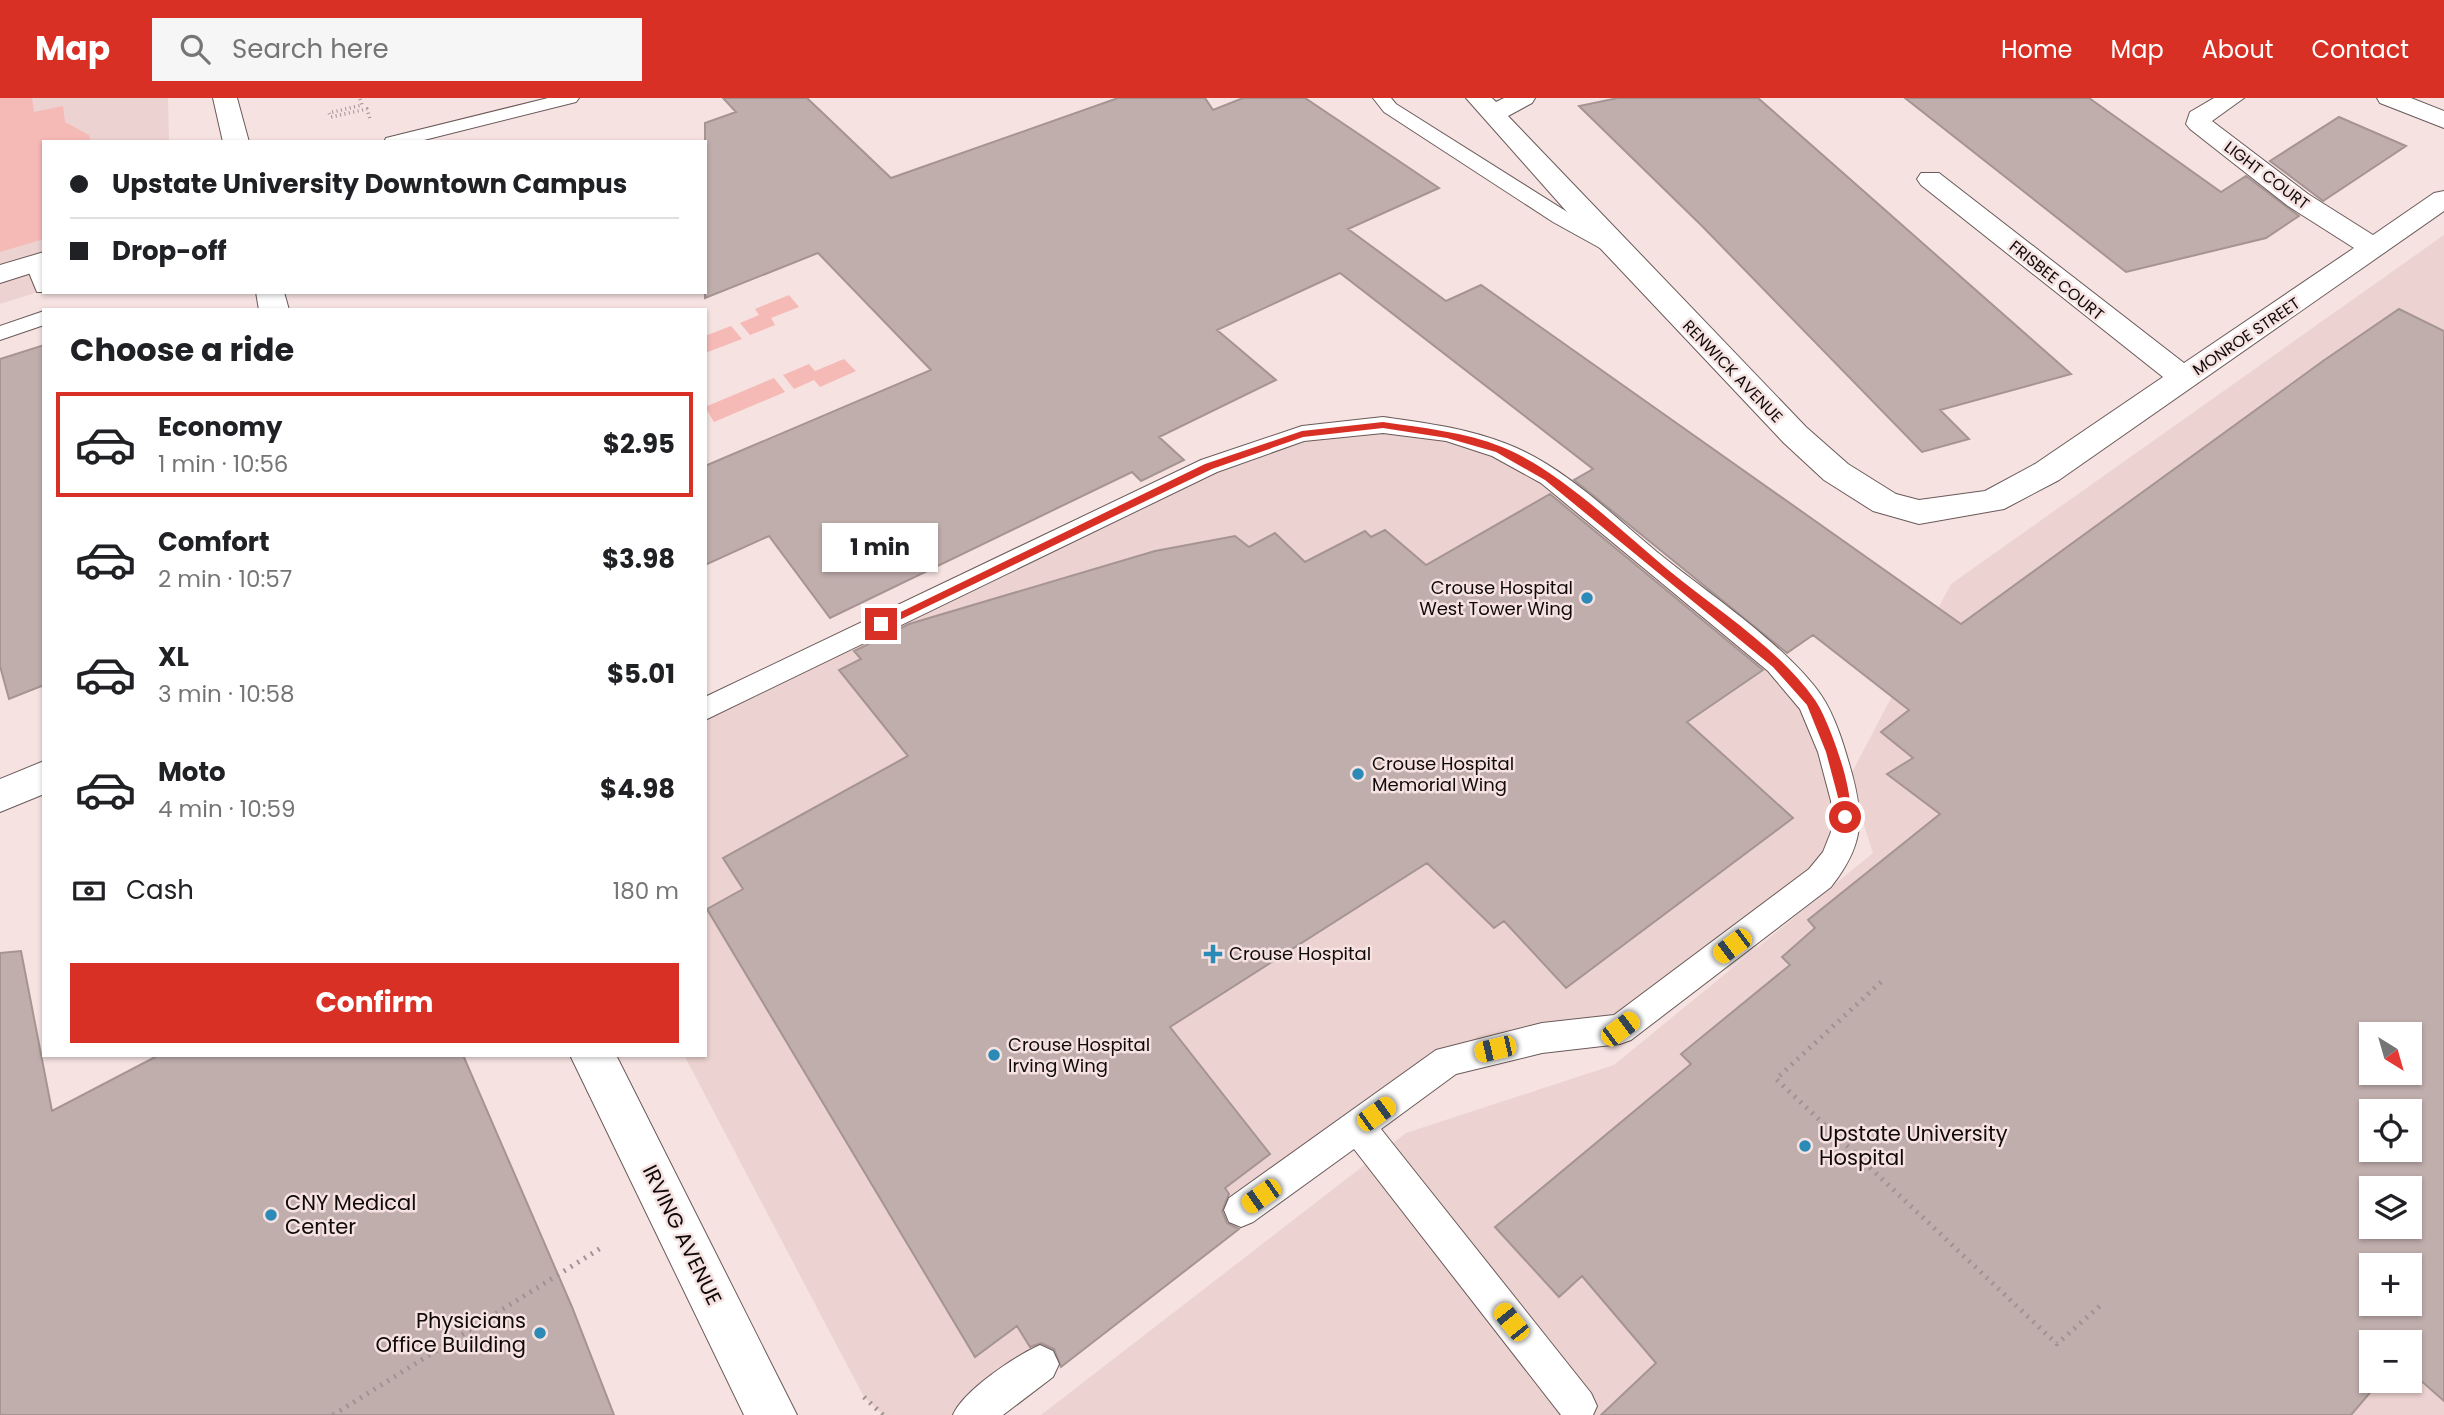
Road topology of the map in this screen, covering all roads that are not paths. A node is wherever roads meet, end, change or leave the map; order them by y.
1 (225, 98) edge
2 (492, 98) edge
3 (570, 98) edge
4 (1382, 98) edge
5 (1523, 98) edge
6 (2232, 98) edge
7 (2389, 98) edge
8 (1485, 106) edge
9 (2444, 120) edge
10 (466, 123) junction
11 (236, 140) edge
12 (401, 140) edge
13 (1930, 179) dead end
14 (2444, 199) edge
15 (2374, 248) junction
16 (1618, 250) junction
17 (0, 274) edge
18 (42, 276) edge
19 (42, 318) edge
20 (0, 333) edge
21 (2185, 379) junction
22 (2047, 472) joint
23 (707, 708) edge
24 (42, 778) edge
25 (0, 796) edge
26 (593, 1057) edge
27 (1358, 1127) junction
28 (1241, 1210) dead end
29 (1040, 1364) dead end
30 (1578, 1406) dead end
31 (771, 1415) edge
32 (972, 1415) edge

1 - 11 main road
2 - 10 lane
3 - 10 lane
4 - 16 lane
5 - 8 main road
6 - 15 main road, LIGHT COURT
7 - 9 main road
8 - 16 main road, RENWICK AVENUE
10 - 12 lane
13 - 21 main road, FRISBEE COURT
14 - 15 main road, MONROE STREET
15 - 21 main road, MONROE STREET
16 - 22 main road, RENWICK AVENUE
17 - 18 main road
19 - 20 lane
21 - 22 main road, MONROE STREET
23 - 27 lane
24 - 25 main road
26 - 31 main road, IRVING AVENUE
27 - 28 lane
27 - 30 lane
29 - 32 lane

